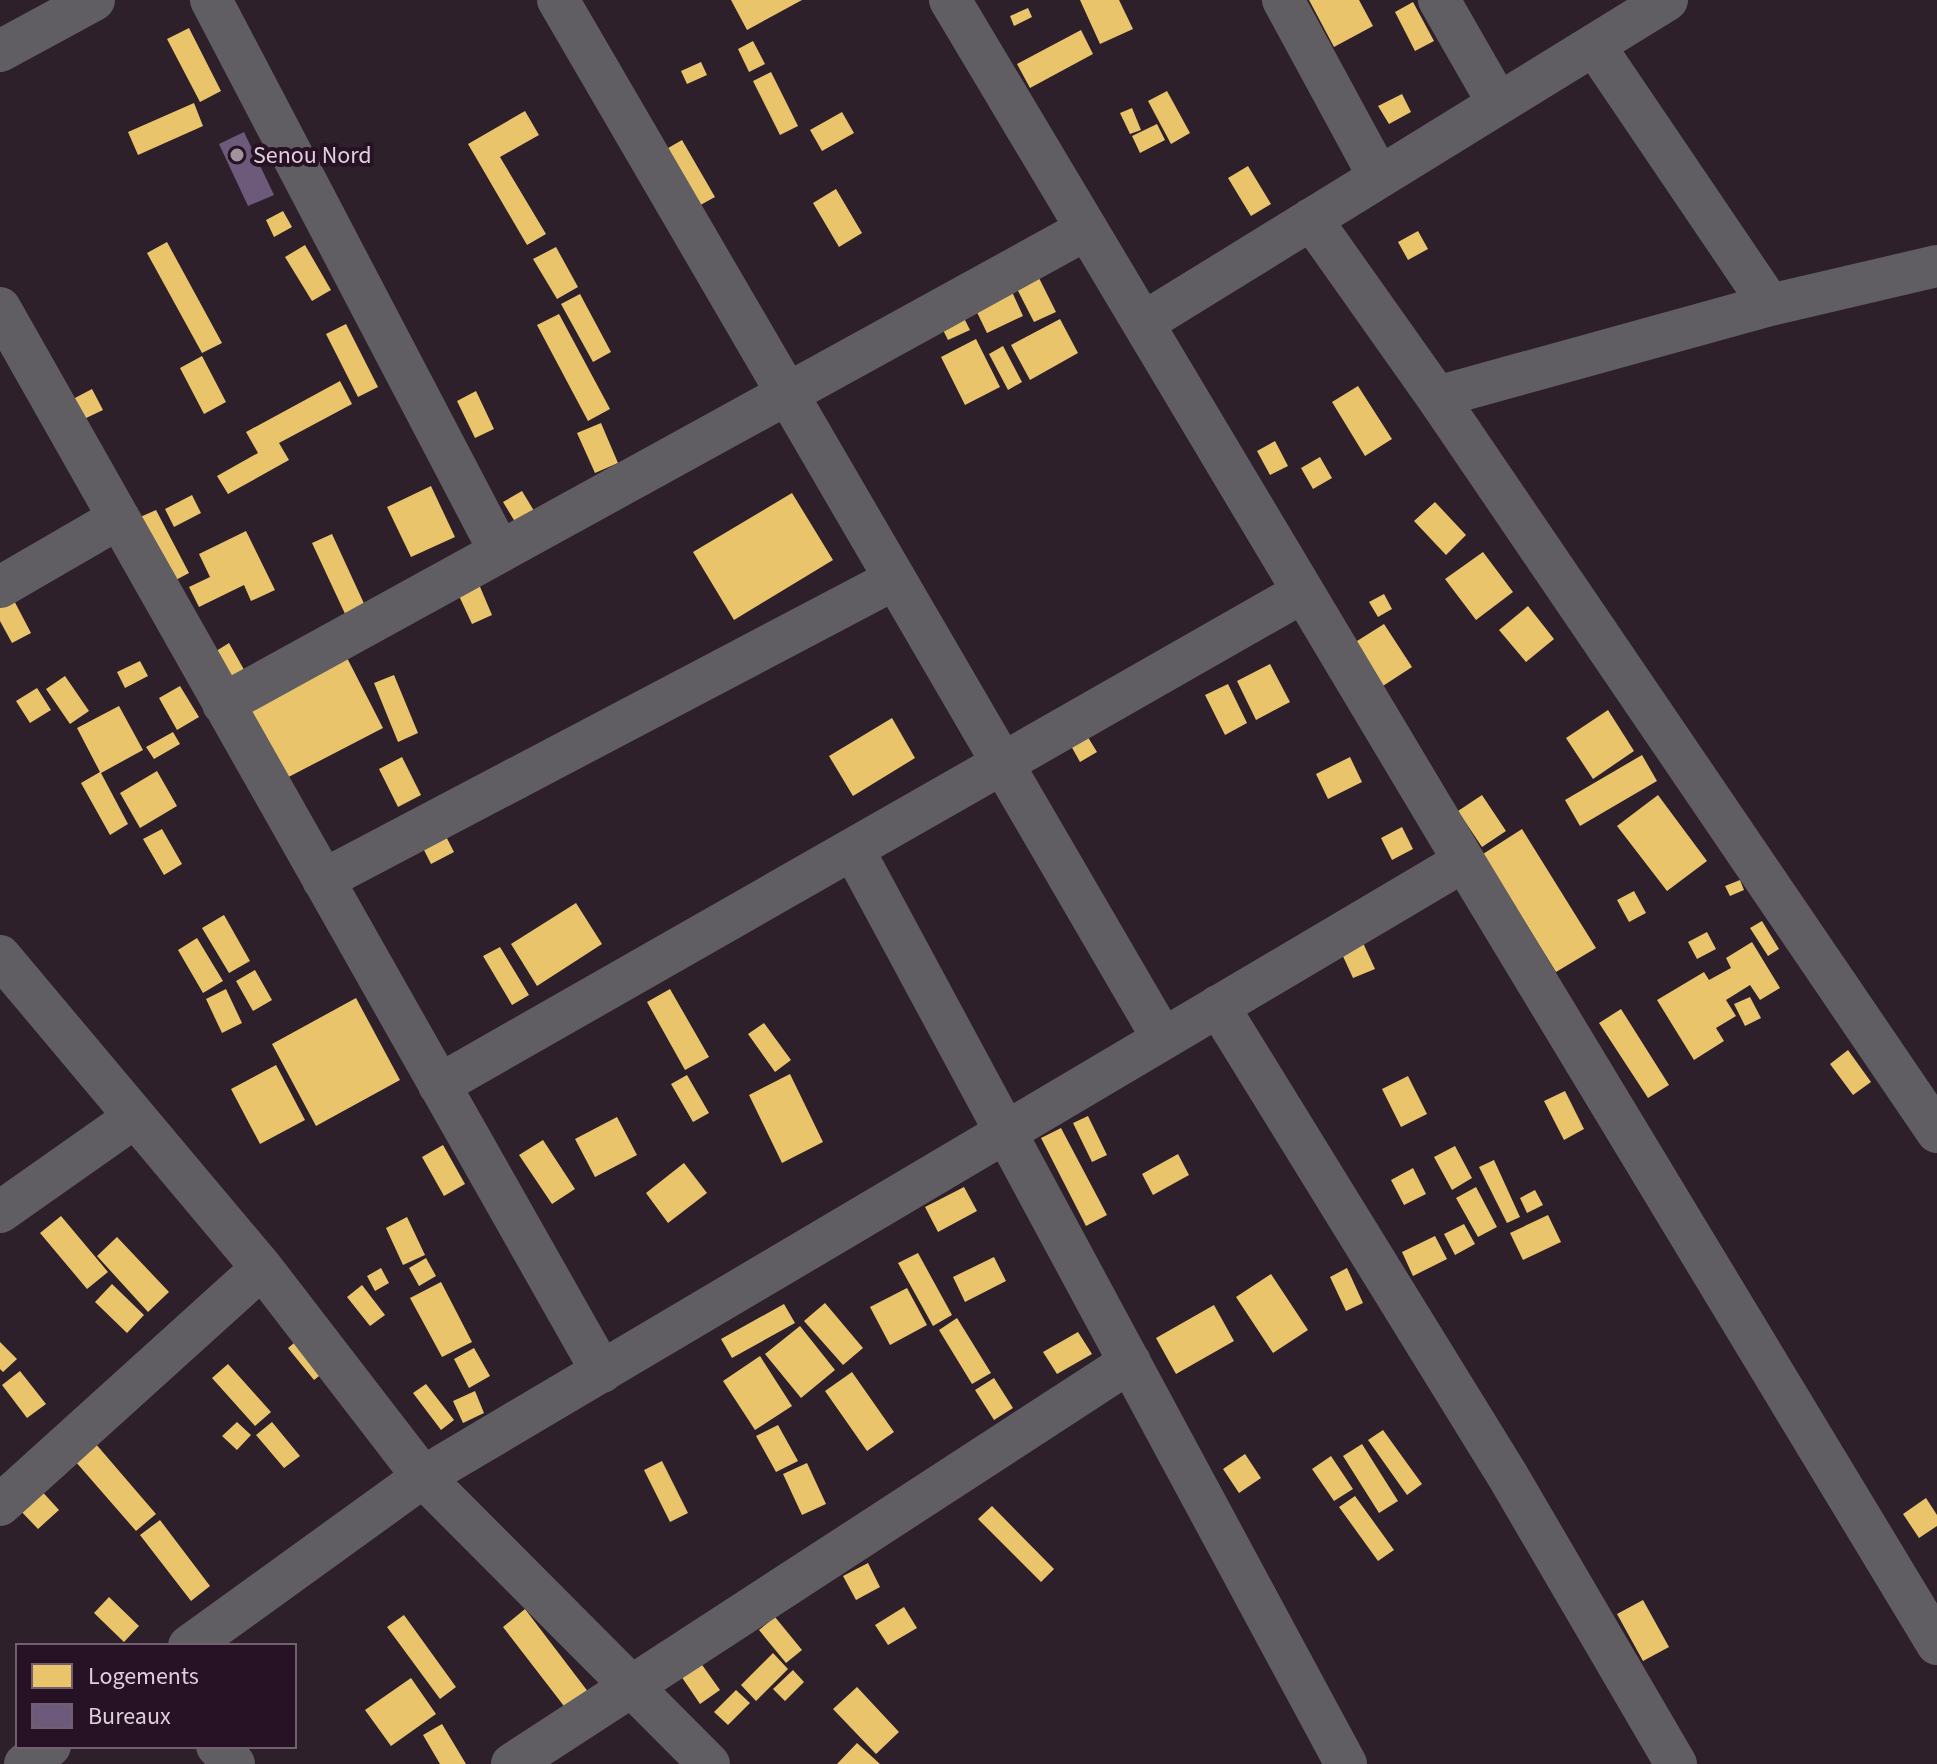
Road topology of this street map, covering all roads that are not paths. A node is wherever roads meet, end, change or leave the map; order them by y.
1 (94, 0) edge
2 (211, 0) edge
3 (558, 0) edge
4 (950, 0) edge
5 (1283, 0) edge
6 (1439, 0) edge
7 (1667, 0) edge
8 (1594, 45) junction
9 (0, 51) edge
10 (1498, 103) junction
11 (1379, 177) junction
12 (1311, 219) junction
13 (1087, 229) junction
14 (1937, 266) edge
15 (1770, 305) junction
16 (1143, 323) junction
17 (5, 328) edge
18 (788, 394) junction
19 (1437, 397) junction
20 (119, 518) junction
21 (500, 552) junction
22 (895, 579) junction
23 (0, 587) edge
24 (1303, 592) junction
25 (223, 704) junction
26 (1003, 764) junction
27 (853, 849) junction
28 (1464, 861) junction
29 (323, 880) junction
30 (0, 956) edge
31 (1218, 1006) junction
32 (1163, 1039) junction
33 (439, 1085) junction
34 (135, 1117) junction
35 (1006, 1132) junction
36 (1937, 1132) edge
37 (0, 1212) edge
38 (262, 1268) junction
39 (1130, 1362) junction
40 (602, 1372) junction
41 (423, 1477) junction
42 (0, 1505) edge
43 (192, 1644) edge
44 (1937, 1644) edge
45 (631, 1686) junction
46 (47, 1748) edge
47 (219, 1748) edge
48 (25, 1764) edge
49 (234, 1764) edge
50 (512, 1764) edge
51 (709, 1764) edge
52 (1346, 1764) edge
53 (1676, 1764) edge

1 - 9 street
2 - 21 street
3 - 18 street
4 - 13 street
5 - 11 street
6 - 10 street
7 - 8 street
8 - 10 street
8 - 15 street
10 - 11 street
11 - 12 street
12 - 16 street
12 - 19 street
13 - 16 street
13 - 18 street
14 - 15 street
15 - 19 street
16 - 24 street
17 - 20 street
18 - 21 street
18 - 22 street
19 - 36 street
20 - 23 street
20 - 25 street
21 - 25 street
22 - 26 street
22 - 29 street
24 - 26 street
24 - 28 street
25 - 29 street
26 - 27 street
26 - 32 street
27 - 33 street
27 - 35 street
28 - 31 street
28 - 44 street
29 - 33 street
30 - 34 street
31 - 32 street
31 - 53 street
32 - 35 street
33 - 40 street
34 - 37 street
34 - 38 street
35 - 39 street
35 - 40 street
38 - 41 street
38 - 42 street
39 - 45 street
39 - 52 street
40 - 41 street
41 - 43 street
41 - 45 street
45 - 50 street
45 - 51 street
46 - 48 street
47 - 49 street

